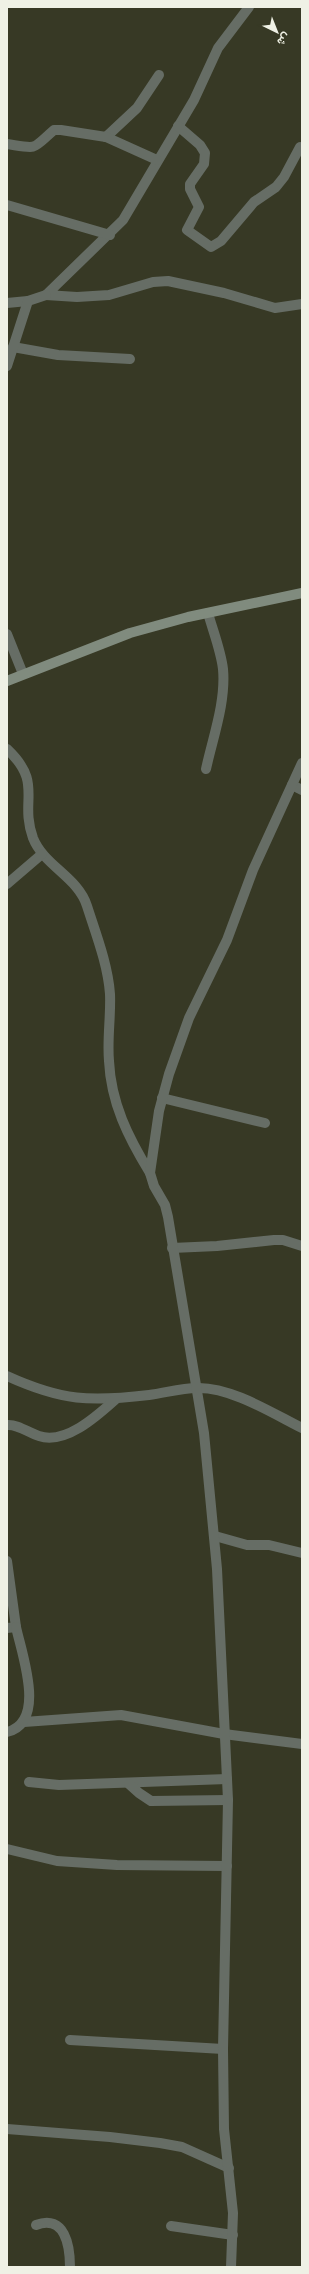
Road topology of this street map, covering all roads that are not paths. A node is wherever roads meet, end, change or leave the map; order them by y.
1 (249, 7) edge
2 (159, 75) dead end
3 (178, 126) junction
4 (106, 137) junction
5 (7, 144) edge
6 (300, 147) dead end
7 (157, 160) junction
8 (7, 205) edge
9 (110, 235) junction
10 (46, 295) junction
11 (28, 301) junction
12 (7, 303) edge
13 (302, 304) edge
14 (13, 346) junction
15 (130, 359) dead end
16 (7, 366) edge
17 (302, 593) edge
18 (208, 612) junction
19 (7, 634) edge
20 (23, 674) junction
21 (7, 681) edge
22 (7, 749) edge
23 (302, 763) edge
24 (206, 769) dead end
25 (292, 785) junction
26 (302, 790) edge
27 (42, 854) junction
28 (7, 884) edge
29 (162, 1098) junction
30 (265, 1123) dead end
31 (150, 1173) junction
32 (302, 1246) edge
33 (172, 1248) junction
34 (7, 1376) edge
35 (197, 1388) junction
36 (117, 1398) junction
37 (7, 1425) edge
38 (302, 1428) edge
39 (215, 1536) junction
40 (302, 1553) edge
41 (7, 1561) edge
42 (12, 1627) edge
43 (24, 1722) junction
44 (7, 1732) edge
45 (224, 1734) junction
46 (302, 1744) edge
47 (227, 1779) junction
48 (29, 1782) dead end
49 (129, 1784) junction
50 (228, 1800) junction
51 (7, 1850) edge
52 (227, 1866) junction
53 (70, 2040) dead end
54 (223, 2049) junction
55 (7, 2129) edge
56 (229, 2168) junction
57 (36, 2225) dead end
58 (171, 2226) dead end
59 (233, 2235) junction
60 (70, 2267) edge
61 (230, 2267) edge

1 - 3 street
2 - 4 street
3 - 6 street
3 - 7 street
4 - 5 street
4 - 7 street
7 - 9 street
8 - 9 street
9 - 10 street
10 - 11 street
10 - 13 street
11 - 12 street
11 - 14 street
14 - 15 street
14 - 16 street
17 - 18 main road
18 - 20 main road
18 - 24 street
19 - 20 street
20 - 21 main road
22 - 27 street
23 - 25 street
25 - 26 street
25 - 29 street
27 - 28 street
27 - 31 street
29 - 30 street
29 - 31 street
31 - 33 street
32 - 33 street
33 - 35 street
34 - 36 street
35 - 36 street
35 - 38 street
35 - 39 street
36 - 37 street
39 - 40 street
39 - 45 street
41 - 42 street
42 - 43 street
43 - 44 street
43 - 45 street
45 - 46 street
45 - 47 street
47 - 49 street
47 - 50 street
48 - 49 street
49 - 50 street
50 - 52 street
51 - 52 street
52 - 54 street
53 - 54 street
54 - 56 street
55 - 56 street
56 - 59 street
57 - 60 street
58 - 59 street
59 - 61 street

